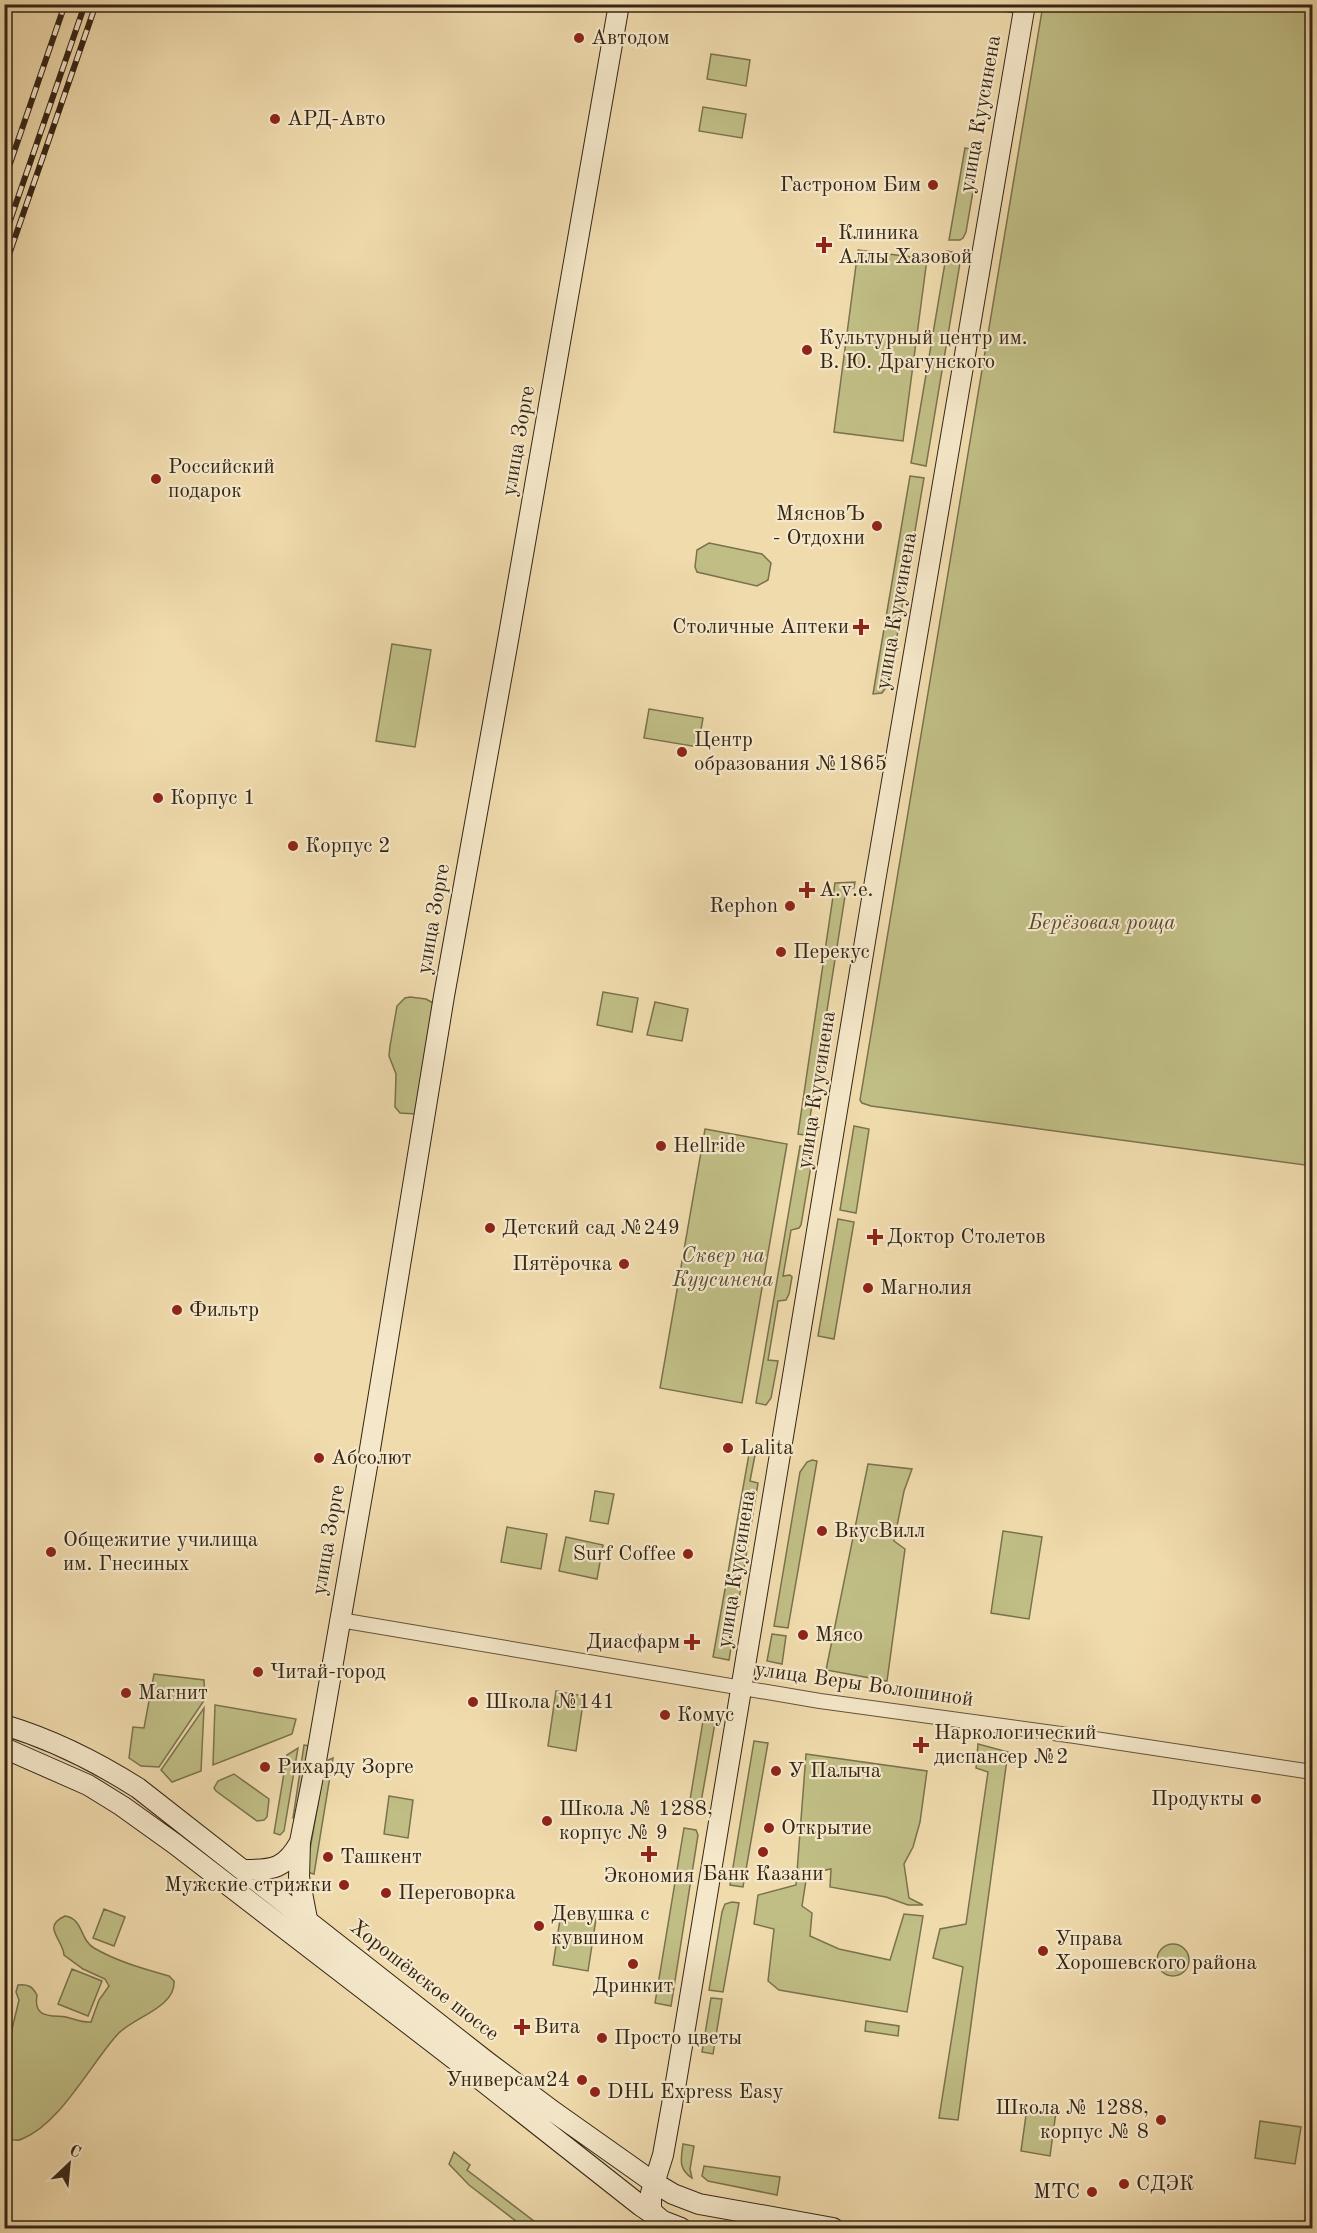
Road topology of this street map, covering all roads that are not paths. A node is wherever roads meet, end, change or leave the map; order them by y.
1 (619, 4) edge
2 (1019, 6) edge
3 (340, 1620) junction
4 (742, 1688) junction
5 (4, 1725) edge
6 (4, 1748) edge
7 (1312, 1772) edge
8 (300, 1842) junction
9 (244, 1870) junction
10 (307, 1919) junction
11 (611, 2181) junction
12 (653, 2182) junction
13 (660, 2219) junction
14 (681, 2229) edge
15 (833, 2229) edge

1 - 3 main road, улица Зорге
2 - 4 main road, улица Куусинена
3 - 4 street, улица Веры Волошиной
3 - 8 main road, улица Зорге
4 - 7 street, улица Веры Волошиной
4 - 12 main road, улица Куусинена
5 - 9 main road, Хорошёвское шоссе
6 - 11 main road, Хорошёвское шоссе
8 - 9 main road, улица Зорге
8 - 10 main road, улица Зорге
9 - 10 main road, Хорошёвское шоссе
10 - 12 main road, Хорошёвское шоссе
11 - 12 main road
11 - 13 main road, Хорошёвское шоссе
12 - 13 main road, улица Куусинена
12 - 15 main road, Хорошёвское шоссе
13 - 14 main road, Хорошёвское шоссе

